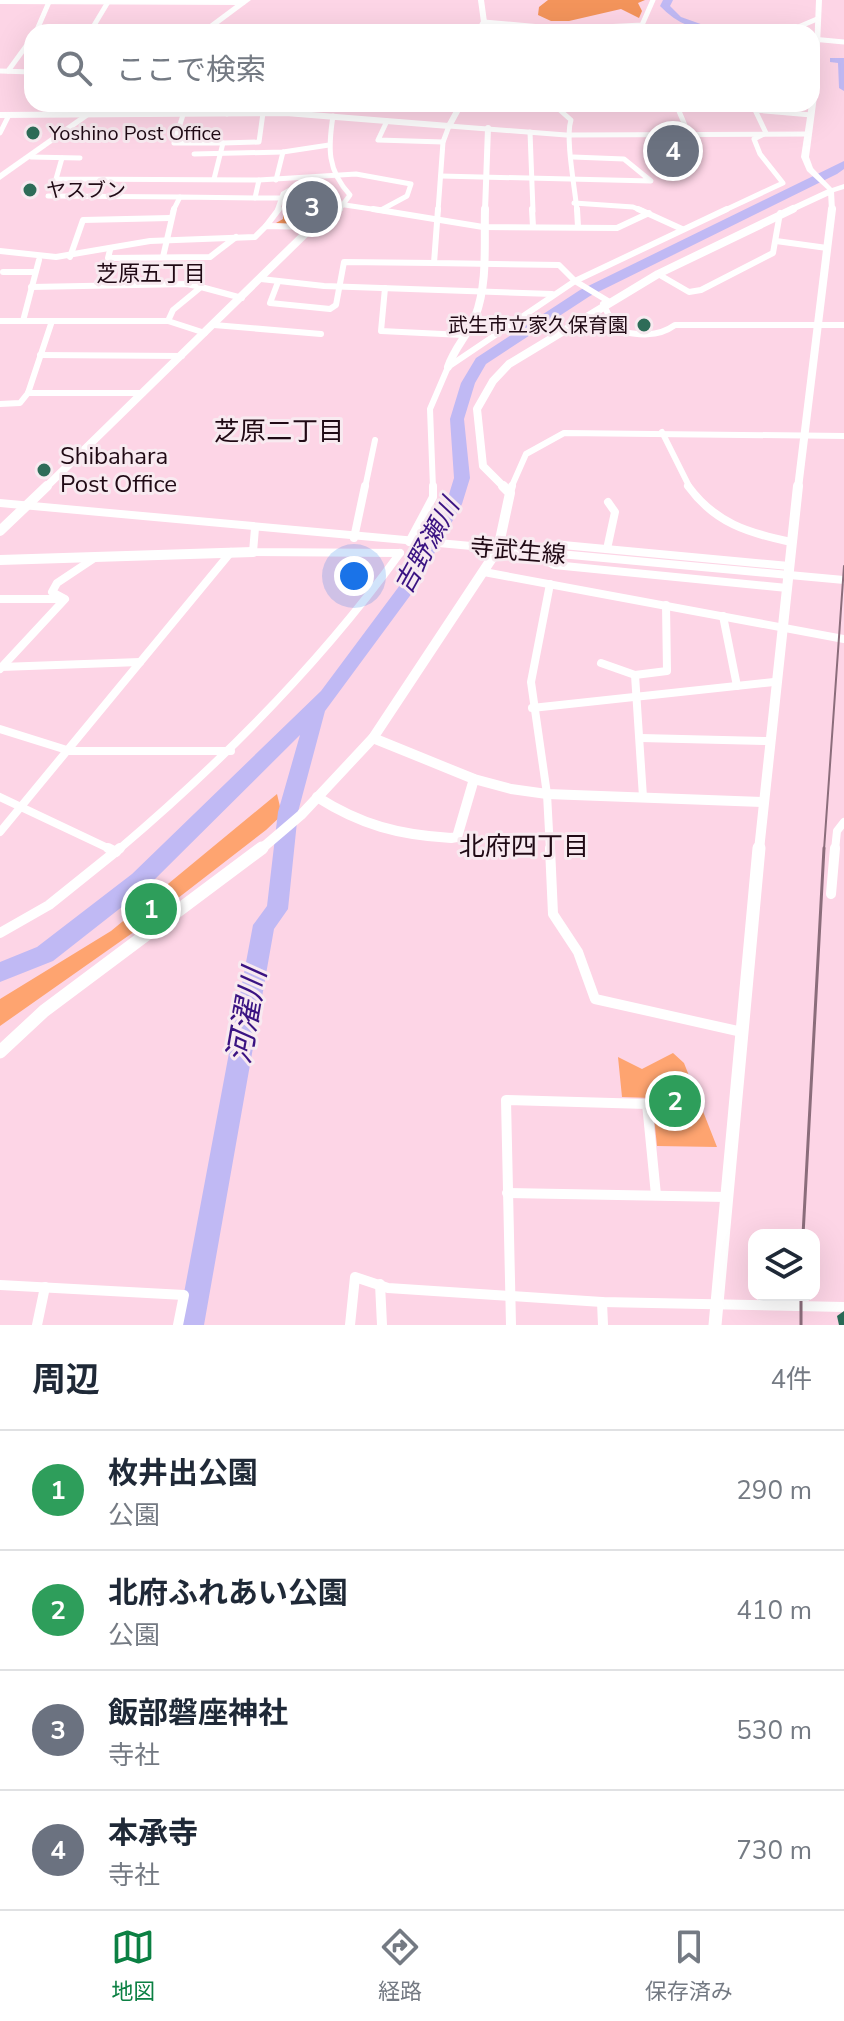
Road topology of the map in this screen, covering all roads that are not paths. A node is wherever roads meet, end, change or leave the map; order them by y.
1 (481, 0) edge
2 (653, 0) edge
3 (819, 0) edge
4 (0, 1) edge
5 (62, 1) edge
6 (245, 1) edge
7 (49, 2) junction
8 (108, 2) junction
9 (817, 19) junction
10 (484, 22) joint
11 (39, 24) edge
12 (95, 24) edge
13 (214, 24) edge
14 (504, 24) edge
15 (642, 24) edge
16 (802, 24) edge
17 (816, 24) edge
18 (820, 39) edge
19 (844, 42) edge
20 (24, 49) edge
21 (0, 71) edge
22 (8, 71) junction
23 (24, 72) edge
24 (92, 112) edge
25 (457, 112) edge
26 (562, 112) edge
27 (679, 112) edge
28 (755, 112) edge
29 (787, 112) edge
30 (811, 112) edge
31 (263, 113) junction
32 (89, 114) junction
33 (227, 114) joint
34 (0, 115) edge
35 (9, 115) junction
36 (183, 115) junction
37 (811, 115) junction
38 (333, 116) junction
39 (387, 121) junction
40 (449, 126) junction
41 (488, 128) junction
42 (530, 132) junction
43 (0, 133) edge
44 (766, 133) junction
45 (808, 134) junction
46 (566, 135) junction
47 (689, 135) junction
48 (443, 142) junction
49 (223, 143) junction
50 (329, 145) junction
51 (283, 152) junction
52 (194, 154) dead end
53 (221, 154) junction
54 (31, 157) junction
55 (573, 157) junction
56 (62, 158) junction
57 (80, 158) dead end
58 (333, 176) junction
59 (441, 176) junction
60 (0, 177) edge
61 (485, 177) junction
62 (80, 178) junction
63 (126, 178) junction
64 (214, 179) junction
65 (530, 179) junction
66 (574, 179) junction
67 (259, 180) junction
68 (276, 180) junction
69 (307, 180) junction
70 (844, 186) edge
71 (829, 189) junction
72 (48, 196) dead end
73 (75, 196) junction
74 (120, 196) junction
75 (180, 197) junction
76 (255, 198) junction
77 (282, 198) junction
78 (574, 203) junction
79 (345, 205) junction
80 (380, 210) junction
81 (649, 213) junction
82 (780, 213) junction
83 (170, 218) junction
84 (436, 219) junction
85 (266, 226) junction
86 (483, 227) junction
87 (533, 227) junction
88 (578, 227) junction
89 (682, 229) junction
90 (309, 230) junction
91 (237, 236) junction
92 (166, 241) junction
93 (776, 241) junction
94 (827, 248) junction
95 (110, 250) junction
96 (0, 251) edge
97 (70, 257) junction
98 (163, 257) junction
99 (39, 260) junction
100 (434, 263) junction
101 (484, 263) junction
102 (3, 272) dead end
103 (35, 272) junction
104 (658, 274) junction
105 (261, 279) junction
106 (575, 281) junction
107 (278, 282) junction
108 (31, 287) junction
109 (201, 287) junction
110 (338, 287) junction
111 (385, 288) junction
112 (482, 291) junction
113 (553, 294) junction
114 (242, 298) junction
115 (605, 303) junction
116 (0, 321) edge
117 (23, 321) junction
118 (52, 321) junction
119 (168, 321) junction
120 (214, 325) junction
121 (818, 325) junction
122 (844, 325) edge
123 (205, 333) junction
124 (321, 334) dead end
125 (463, 335) junction
126 (40, 355) junction
127 (182, 356) junction
128 (448, 367) junction
129 (28, 393) junction
130 (143, 393) junction
131 (0, 404) edge
132 (662, 432) junction
133 (844, 436) edge
134 (803, 437) junction
135 (375, 440) dead end
136 (510, 493) junction
137 (608, 502) dead end
138 (0, 503) edge
139 (26, 505) junction
140 (255, 528) junction
141 (0, 531) edge
142 (354, 538) junction
143 (413, 542) junction
144 (791, 542) junction
145 (494, 549) junction
146 (607, 549) junction
147 (231, 552) junction
148 (253, 552) junction
149 (530, 552) junction
150 (96, 557) junction
151 (0, 560) edge
152 (789, 566) junction
153 (484, 572) junction
154 (844, 580) edge
155 (550, 584) junction
156 (787, 588) junction
157 (0, 599) edge
158 (65, 599) junction
159 (666, 605) junction
160 (723, 616) junction
161 (783, 627) junction
162 (844, 639) edge
163 (140, 662) junction
164 (601, 663) dead end
165 (0, 668) edge
166 (635, 675) junction
167 (774, 682) junction
168 (737, 686) junction
169 (638, 699) junction
170 (532, 708) junction
171 (0, 729) edge
172 (373, 738) junction
173 (641, 738) junction
174 (767, 741) junction
175 (70, 751) junction
176 (232, 751) junction
177 (474, 779) junction
178 (547, 794) junction
179 (0, 797) edge
180 (317, 797) junction
181 (643, 797) junction
182 (762, 802) junction
183 (21, 807) junction
184 (844, 822) edge
185 (0, 832) edge
186 (116, 852) junction
187 (831, 894) dead end
188 (0, 933) edge
189 (742, 1032) junction
190 (0, 1052) edge
191 (507, 1193) junction
192 (656, 1195) junction
193 (727, 1197) junction
194 (380, 1284) junction
195 (0, 1285) edge
196 (45, 1287) junction
197 (510, 1295) junction
198 (602, 1302) junction
199 (717, 1303) junction
200 (844, 1307) edge
201 (37, 1325) edge
202 (178, 1325) edge
203 (350, 1325) edge
204 (382, 1325) edge
205 (511, 1325) edge
206 (603, 1325) edge
207 (715, 1325) edge

1 - 10 street
2 - 15 street
3 - 9 main road
4 - 7 street
5 - 7 street
5 - 8 street
6 - 8 street
6 - 13 main road
7 - 11 street
8 - 12 street
9 - 16 street
9 - 17 main road
10 - 14 street
18 - 19 street
20 - 22 street
21 - 22 street
22 - 23 street
24 - 32 main road
25 - 40 street
26 - 46 street
27 - 47 street
28 - 44 street
29 - 37 street
30 - 37 main road
31 - 33 street
31 - 38 street
31 - 49 street
32 - 35 street
32 - 36 street
32 - 54 main road
33 - 36 street
34 - 35 street
35 - 43 street
36 - 49 street
37 - 45 main road
38 - 39 street
38 - 50 street
39 - 40 street
39 - 48 street
40 - 41 street
40 - 48 street
41 - 42 street
41 - 61 street
42 - 46 street
42 - 65 street
44 - 45 street
44 - 47 street
44 - 89 street
45 - 71 main road
46 - 47 street
46 - 55 street
48 - 59 street
49 - 53 street
50 - 51 street
50 - 58 street
51 - 53 street
51 - 68 street
52 - 53 street
53 - 64 street
54 - 56 street
54 - 60 main road
55 - 66 street
55 - 66 street
56 - 57 street
56 - 62 street
58 - 69 street
58 - 79 street
58 - 80 street
59 - 61 street
59 - 84 street
61 - 65 street
61 - 86 street
62 - 63 street
62 - 73 street
63 - 64 street
63 - 74 street
64 - 67 street
65 - 66 street
65 - 87 street
66 - 78 street
67 - 68 street
67 - 76 street
68 - 69 street
69 - 77 street
70 - 71 main road
71 - 82 street
71 - 94 street
72 - 73 street
73 - 74 street
74 - 75 street
75 - 76 street
75 - 83 street
76 - 77 street
77 - 85 street
78 - 81 street
78 - 88 street
79 - 80 street
79 - 90 street
80 - 84 street
81 - 88 street
81 - 89 street
82 - 93 street
82 - 104 street
83 - 92 street
83 - 97 street
84 - 86 street
84 - 100 street
85 - 90 street
85 - 91 street
86 - 87 street
86 - 101 street
87 - 88 street
89 - 106 street
90 - 105 street
91 - 92 street
91 - 98 street
92 - 95 street
92 - 98 street
93 - 94 street
93 - 104 street
94 - 121 street
95 - 97 street
95 - 98 street
96 - 99 street
97 - 99 street
99 - 103 street
100 - 101 street
100 - 110 street
101 - 106 street
101 - 112 street
102 - 103 street
103 - 108 street
104 - 115 street
105 - 107 street
105 - 114 street
106 - 113 street
106 - 115 street
107 - 110 street
107 - 110 street
108 - 109 street
108 - 117 street
109 - 114 street
109 - 119 street
110 - 111 street
111 - 112 street
111 - 125 street
112 - 113 street
112 - 125 street
113 - 128 street
114 - 120 street
115 - 121 street
115 - 136 street
116 - 117 street
117 - 118 street
118 - 119 street
118 - 126 street
119 - 123 street
120 - 123 street
120 - 124 street
121 - 122 street
121 - 134 street
123 - 127 street
125 - 128 street
126 - 127 street
126 - 129 street
127 - 130 street
128 - 143 street
129 - 130 street
129 - 131 street
130 - 139 street
132 - 134 street
132 - 136 street
132 - 144 street
133 - 134 street
134 - 144 street
135 - 142 street
136 - 145 street
137 - 146 street
138 - 139 main road, 寺武生線
139 - 140 main road, 寺武生線
139 - 141 street
140 - 142 main road, 寺武生線
140 - 148 street
142 - 143 main road, 寺武生線
143 - 145 main road, 寺武生線
144 - 152 street
145 - 149 main road, 寺武生線
145 - 153 street
146 - 149 street
146 - 152 street
147 - 148 street
147 - 150 street
147 - 163 street
148 - 176 street
149 - 154 main road, 寺武生線
149 - 156 street
150 - 151 street
150 - 158 street
152 - 156 street
153 - 155 street
153 - 172 street
155 - 159 street
155 - 170 street
156 - 161 street
157 - 158 street
158 - 165 street
159 - 160 street
159 - 166 street
160 - 161 street
160 - 168 street
161 - 162 street
161 - 167 street
163 - 165 street
163 - 175 street
164 - 166 street
166 - 169 street
167 - 168 street
167 - 174 street
168 - 169 street
169 - 170 street
169 - 173 street
170 - 178 street
171 - 175 street
172 - 177 street
172 - 180 street
173 - 174 street
173 - 181 street
174 - 182 street
175 - 176 street
175 - 183 street
176 - 186 street
177 - 178 street
177 - 180 street
178 - 181 street
178 - 189 street
179 - 183 street
180 - 190 street
181 - 182 street
182 - 189 street
183 - 185 street
183 - 186 street
184 - 187 street
186 - 188 street
189 - 193 street
191 - 192 street
191 - 192 street
191 - 197 street
192 - 193 street
193 - 199 street
194 - 197 street
194 - 203 street
194 - 204 street
195 - 196 street
196 - 201 street
196 - 202 street
197 - 198 street
197 - 205 street
198 - 199 street
198 - 206 street
199 - 200 street
199 - 207 street

